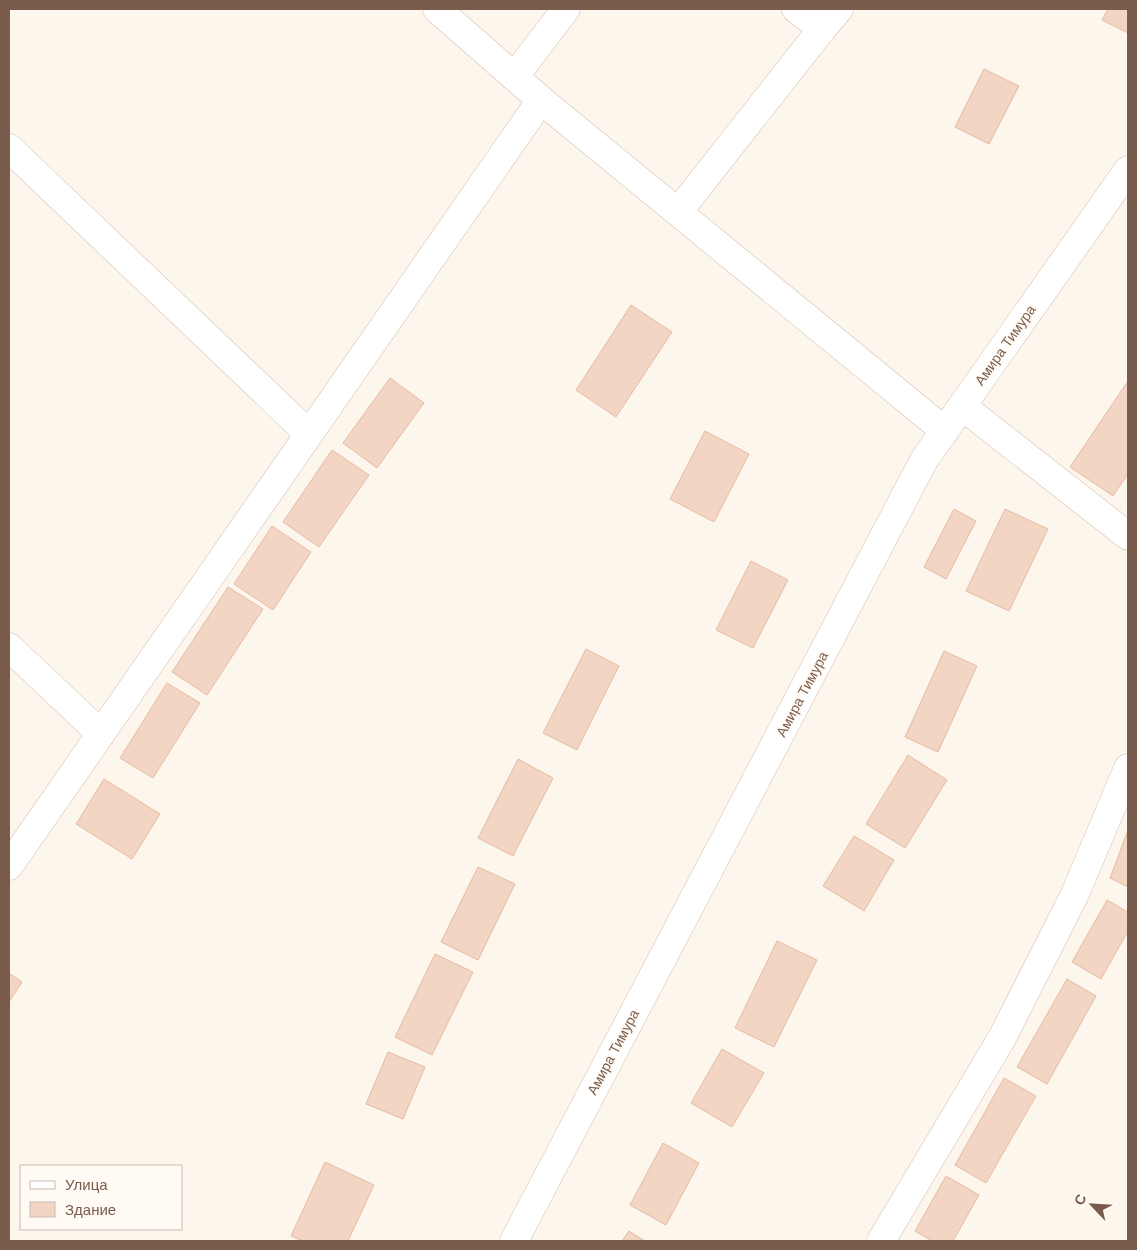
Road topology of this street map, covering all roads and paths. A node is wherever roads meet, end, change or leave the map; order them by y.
1 (436, 9) edge
2 (566, 9) edge
3 (796, 9) edge
4 (839, 9) edge
5 (822, 29) junction
6 (514, 77) junction
7 (541, 100) junction
8 (9, 148) edge
9 (1128, 170) edge
10 (678, 212) junction
11 (962, 406) junction
12 (945, 430) junction
13 (309, 434) junction
14 (1128, 536) edge
15 (9, 647) edge
16 (101, 734) junction
17 (1128, 768) edge
18 (9, 866) edge
19 (514, 1241) edge
20 (881, 1241) edge

1 - 6 street
2 - 6 street
3 - 5 street
4 - 5 street
5 - 10 street
6 - 7 street
7 - 10 street
7 - 13 street
8 - 13 street
9 - 11 street, Амира Тимура
10 - 12 street
11 - 12 street, Амира Тимура
11 - 14 street
12 - 19 street, Амира Тимура
13 - 16 street
15 - 16 street
16 - 18 street
17 - 20 street

